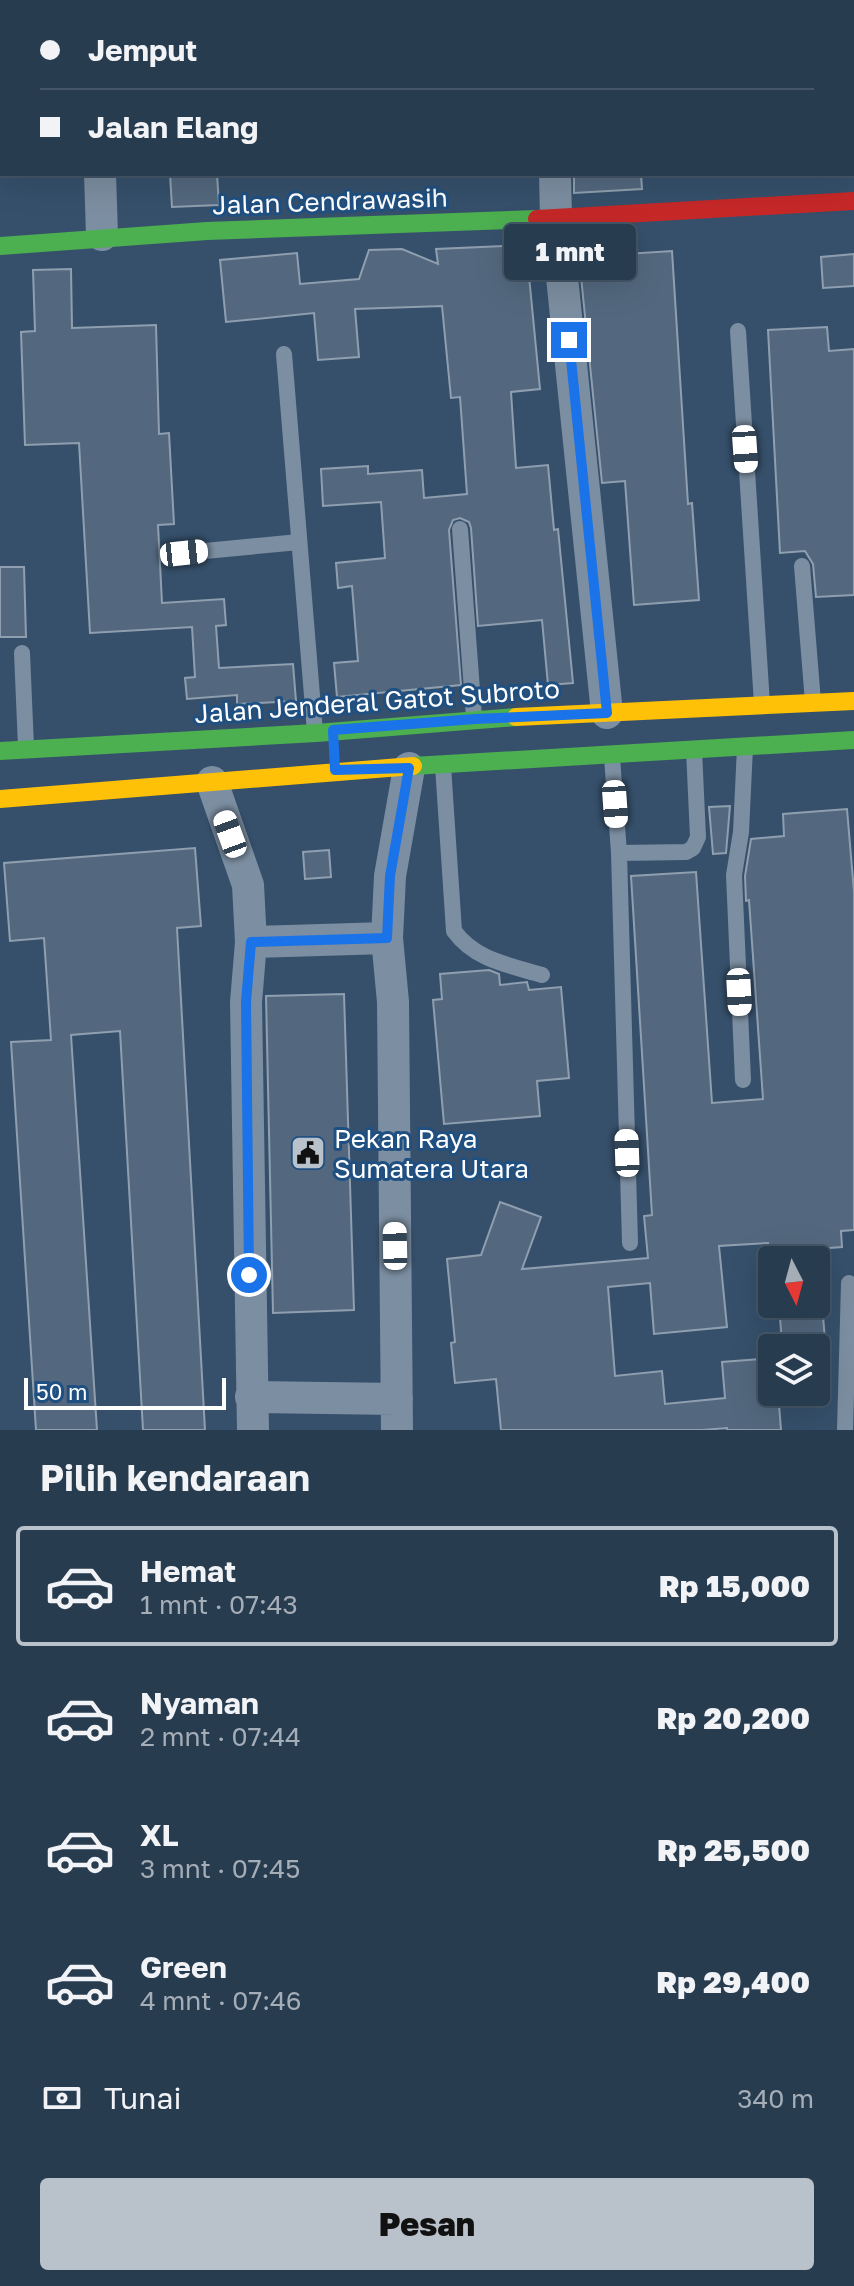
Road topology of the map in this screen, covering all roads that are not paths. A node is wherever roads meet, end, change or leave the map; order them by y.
1 (100, 176) edge
2 (555, 176) edge
3 (854, 201) edge
4 (556, 219) junction
5 (102, 235) junction
6 (0, 246) edge
7 (738, 331) dead end
8 (284, 354) dead end
9 (460, 529) dead end
10 (299, 542) junction
11 (184, 553) dead end
12 (802, 566) dead end
13 (22, 653) dead end
14 (854, 701) edge
15 (813, 703) junction
16 (762, 705) junction
17 (607, 713) junction
18 (475, 719) junction
19 (854, 740) edge
20 (330, 747) junction
21 (745, 747) junction
22 (26, 749) junction
23 (694, 750) junction
24 (0, 751) edge
25 (611, 755) junction
26 (443, 765) junction
27 (409, 768) junction
28 (212, 782) junction
29 (0, 799) edge
30 (619, 853) junction
31 (387, 938) junction
32 (251, 942) junction
33 (542, 975) dead end
34 (743, 1080) dead end
35 (630, 1243) dead end
36 (849, 1283) dead end
37 (251, 1397) junction
38 (397, 1414) edge
39 (253, 1430) edge
40 (845, 1430) edge

1 - 5 street
2 - 4 street
3 - 4 main road, Jalan Cendrawasih
4 - 5 main road, Jalan Cendrawasih
4 - 17 street
5 - 6 main road, Jalan Cendrawasih
7 - 16 lane
8 - 10 lane
9 - 18 lane
10 - 11 lane
10 - 20 lane
12 - 15 lane
13 - 22 lane
14 - 15 main road, Jalan Jenderal Gatot Subroto
15 - 16 main road, Jalan Jenderal Gatot Subroto
16 - 17 main road, Jalan Jenderal Gatot Subroto
17 - 18 main road, Jalan Jenderal Gatot Subroto
18 - 20 main road, Jalan Jenderal Gatot Subroto
19 - 21 main road, Jalan Jenderal Gatot Subroto
20 - 22 main road, Jalan Jenderal Gatot Subroto
20 - 27 main road, Jalan Jenderal Gatot Subroto
20 - 28 main road, Jalan Jenderal Gatot Subroto
21 - 23 main road, Jalan Jenderal Gatot Subroto
21 - 34 lane
22 - 24 main road, Jalan Jenderal Gatot Subroto
23 - 25 main road, Jalan Jenderal Gatot Subroto
23 - 30 lane
25 - 26 main road, Jalan Jenderal Gatot Subroto
25 - 30 lane
26 - 27 main road, Jalan Jenderal Gatot Subroto
26 - 33 lane
27 - 31 street
28 - 29 main road, Jalan Jenderal Gatot Subroto
28 - 32 street
30 - 35 lane
31 - 32 street
31 - 38 street
32 - 37 street
36 - 40 lane
37 - 38 street
37 - 39 street

